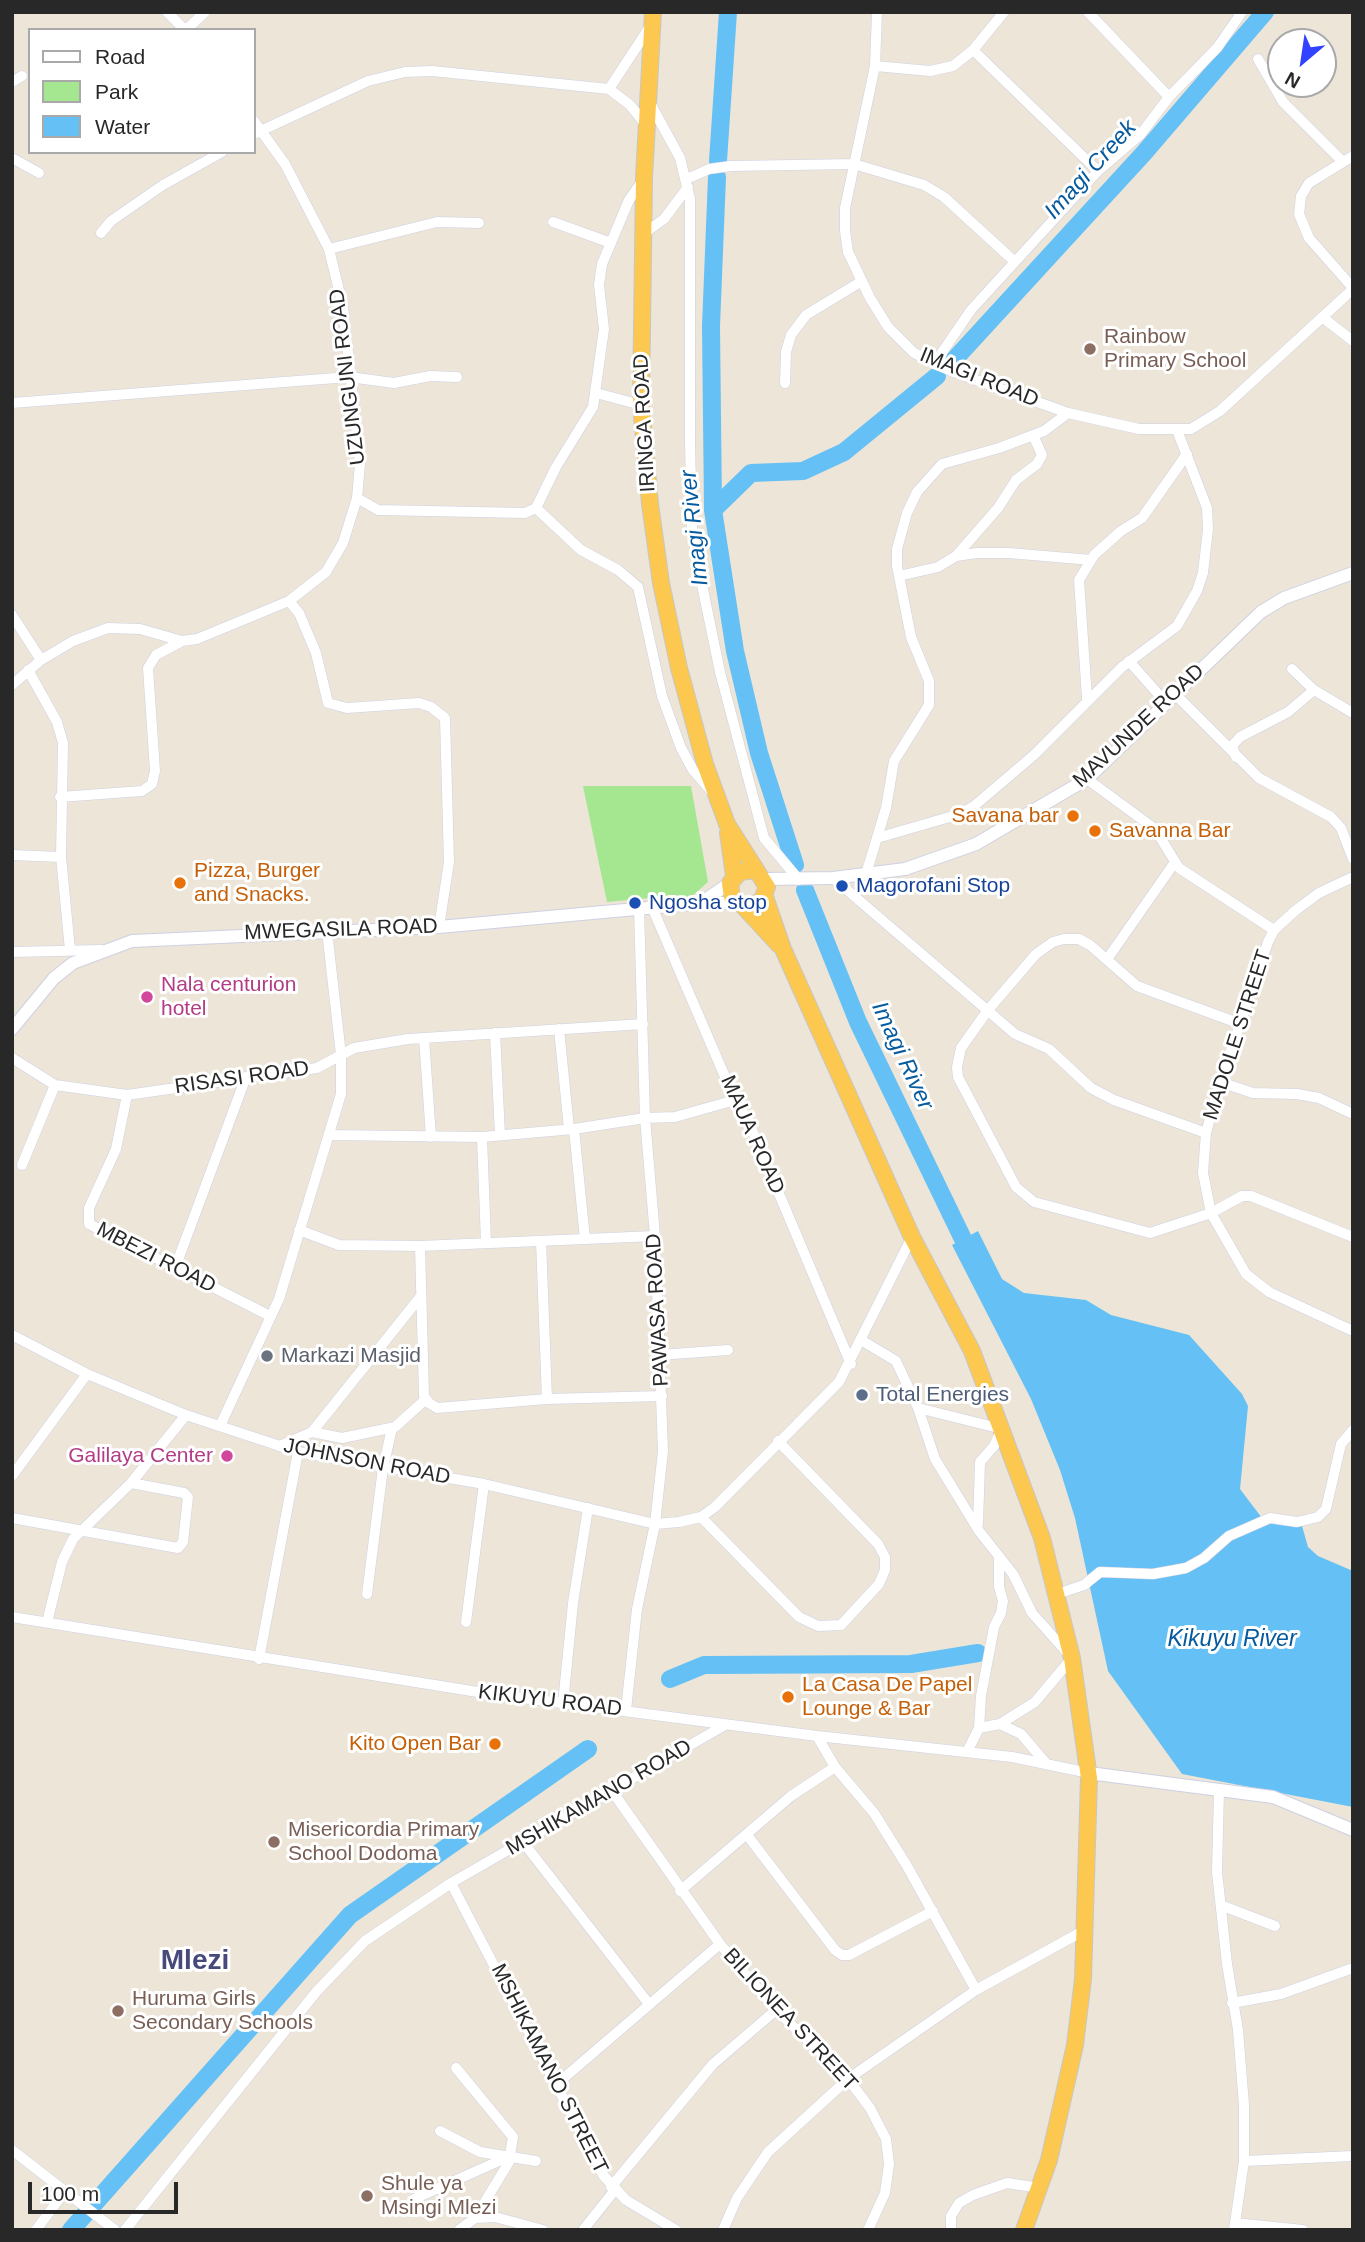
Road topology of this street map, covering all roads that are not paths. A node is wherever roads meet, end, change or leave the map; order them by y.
1 (167, 12) edge
2 (205, 12) edge
3 (877, 12) edge
4 (1004, 12) edge
5 (1088, 12) edge
6 (1242, 12) edge
7 (652, 18) edge
8 (183, 28) edge
9 (187, 28) edge
10 (974, 50) junction
11 (1258, 59) dead end
12 (874, 66) junction
13 (610, 89) junction
14 (1169, 97) junction
15 (648, 100) junction
16 (647, 127) junction
17 (257, 132) edge
18 (218, 154) edge
19 (1353, 156) edge
20 (12, 158) edge
21 (1342, 161) junction
22 (854, 164) junction
23 (1098, 171) junction
24 (39, 173) dead end
25 (645, 178) junction
26 (687, 183) junction
27 (553, 222) dead end
28 (479, 223) dead end
29 (101, 233) dead end
30 (643, 234) junction
31 (611, 243) junction
32 (329, 249) junction
33 (1014, 261) junction
34 (862, 281) junction
35 (1353, 288) edge
36 (1322, 317) junction
37 (1353, 341) edge
38 (934, 364) junction
39 (349, 377) junction
40 (457, 377) dead end
41 (785, 383) dead end
42 (596, 393) junction
43 (12, 403) edge
44 (641, 405) junction
45 (1068, 413) junction
46 (1177, 430) junction
47 (1033, 435) junction
48 (1186, 454) junction
49 (357, 498) junction
50 (536, 508) junction
51 (956, 556) junction
52 (1091, 560) junction
53 (1353, 573) edge
54 (899, 576) junction
55 (289, 601) junction
56 (12, 615) edge
57 (182, 641) junction
58 (41, 660) junction
59 (1129, 661) junction
60 (1292, 669) dead end
61 (28, 670) junction
62 (12, 685) edge
63 (1314, 690) junction
64 (1087, 698) junction
65 (1171, 699) junction
66 (1353, 713) edge
67 (1236, 758) junction
68 (1087, 779) junction
69 (60, 797) junction
70 (717, 797) junction
71 (726, 824) junction
72 (877, 838) junction
73 (12, 855) edge
74 (61, 857) junction
75 (1353, 859) edge
76 (1175, 862) junction
77 (866, 874) junction
78 (1353, 877) edge
79 (833, 878) junction
80 (732, 879) junction
81 (799, 880) junction
82 (763, 885) junction
83 (702, 903) junction
84 (740, 905) junction
85 (645, 908) junction
86 (439, 927) junction
87 (1274, 930) junction
88 (327, 931) junction
89 (783, 949) junction
90 (70, 950) junction
91 (101, 950) junction
92 (12, 952) edge
93 (1108, 958) junction
94 (988, 1010) junction
95 (1238, 1023) junction
96 (643, 1024) junction
97 (12, 1029) edge
98 (559, 1029) junction
99 (495, 1033) junction
100 (424, 1038) junction
101 (341, 1055) junction
102 (12, 1058) edge
103 (246, 1077) junction
104 (1220, 1082) junction
105 (55, 1085) junction
106 (127, 1095) junction
107 (735, 1100) junction
108 (1353, 1114) edge
109 (645, 1118) junction
110 (571, 1129) junction
111 (1206, 1133) junction
112 (329, 1135) junction
113 (500, 1135) junction
114 (431, 1137) junction
115 (482, 1137) junction
116 (22, 1165) dead end
117 (1211, 1213) junction
118 (299, 1230) junction
119 (655, 1236) junction
120 (912, 1237) junction
121 (1353, 1237) edge
122 (585, 1239) junction
123 (541, 1241) junction
124 (486, 1243) junction
125 (420, 1246) junction
126 (175, 1268) junction
127 (421, 1296) junction
128 (270, 1316) junction
129 (1353, 1331) edge
130 (12, 1335) edge
131 (861, 1340) junction
132 (728, 1350) dead end
133 (660, 1355) junction
134 (851, 1364) junction
135 (87, 1374) junction
136 (662, 1396) junction
137 (426, 1399) junction
138 (547, 1399) junction
139 (918, 1409) junction
140 (186, 1415) junction
141 (220, 1426) junction
142 (392, 1428) junction
143 (1002, 1429) junction
144 (1353, 1430) edge
145 (312, 1432) junction
146 (778, 1441) junction
147 (279, 1446) junction
148 (298, 1452) junction
149 (383, 1468) junction
150 (12, 1476) edge
151 (131, 1483) junction
152 (484, 1484) junction
153 (588, 1508) junction
154 (701, 1517) junction
155 (12, 1518) edge
156 (655, 1524) junction
157 (85, 1529) junction
158 (979, 1531) junction
159 (999, 1556) junction
160 (367, 1594) dead end
161 (1057, 1594) junction
162 (12, 1617) edge
163 (47, 1622) junction
164 (466, 1622) dead end
165 (1072, 1658) junction
166 (259, 1659) junction
167 (563, 1703) junction
168 (626, 1710) junction
169 (1000, 1724) junction
170 (725, 1725) junction
171 (979, 1728) junction
172 (817, 1736) junction
173 (967, 1752) junction
174 (1045, 1762) junction
175 (835, 1767) junction
176 (1089, 1773) junction
177 (612, 1791) junction
178 (1219, 1791) junction
179 (1353, 1830) edge
180 (747, 1835) junction
181 (523, 1842) junction
182 (451, 1883) junction
183 (680, 1891) junction
184 (1223, 1906) junction
185 (933, 1911) junction
186 (1275, 1926) dead end
187 (1085, 1930) junction
188 (720, 1944) junction
189 (1353, 1968) edge
190 (976, 1990) junction
191 (1232, 2003) junction
192 (649, 2004) junction
193 (776, 2010) junction
194 (456, 2068) dead end
195 (848, 2079) junction
196 (558, 2083) junction
197 (439, 2132) dead end
198 (12, 2150) edge
199 (510, 2156) junction
200 (1353, 2156) edge
201 (536, 2161) dead end
202 (1244, 2161) junction
203 (613, 2188) junction
204 (1040, 2188) junction
205 (65, 2191) junction
206 (414, 2199) dead end
207 (475, 2218) junction
208 (1235, 2226) edge
209 (36, 2230) edge
210 (114, 2230) edge
211 (125, 2230) edge
212 (459, 2230) edge
213 (543, 2230) edge
214 (583, 2230) edge
215 (676, 2230) edge
216 (723, 2230) edge
217 (869, 2230) edge
218 (951, 2230) edge
219 (1024, 2230) edge
220 (1303, 2230) edge

1 - 8 street
2 - 9 street
3 - 12 street, IMAGI ROAD
4 - 10 street
5 - 14 street
6 - 14 street
7 - 13 street
7 - 15 highway, IRINGA ROAD
10 - 12 street
10 - 23 street
11 - 21 street
12 - 22 street, IMAGI ROAD
13 - 16 street
13 - 17 street
14 - 23 street
15 - 16 highway, IRINGA ROAD
15 - 26 street
16 - 25 highway, IRINGA ROAD
17 - 32 street, UZUNGUNI ROAD
18 - 29 street
19 - 21 street
20 - 24 street
21 - 35 street
22 - 26 street
22 - 33 street
22 - 34 street, IMAGI ROAD
23 - 33 street
25 - 30 highway, IRINGA ROAD
25 - 31 street
26 - 30 street
26 - 81 street
27 - 31 street
28 - 32 street
30 - 44 highway, IRINGA ROAD
31 - 42 street
32 - 39 street, UZUNGUNI ROAD
33 - 38 street
34 - 38 street, IMAGI ROAD
34 - 41 street
35 - 36 street, IMAGI ROAD
36 - 37 street
36 - 46 street, IMAGI ROAD
38 - 45 street, IMAGI ROAD
39 - 40 street
39 - 43 street
39 - 49 street, UZUNGUNI ROAD
42 - 44 street
42 - 50 street
44 - 70 highway, IRINGA ROAD
45 - 46 street, IMAGI ROAD
45 - 47 street
46 - 48 street
47 - 51 street
47 - 54 street
48 - 52 street
48 - 59 street
49 - 50 street
49 - 55 street, UZUNGUNI ROAD
50 - 70 street
51 - 52 street
51 - 54 street
52 - 64 street
53 - 65 street, MAVUNDE ROAD
54 - 72 street
55 - 57 street, UZUNGUNI ROAD
55 - 86 street
56 - 58 street
57 - 58 street
57 - 69 street
58 - 61 street
59 - 64 street
59 - 65 street
60 - 63 street
61 - 62 street
61 - 69 street
63 - 66 street
63 - 67 street
64 - 72 street
65 - 67 street
65 - 68 street, MAVUNDE ROAD
67 - 75 street
68 - 76 street
68 - 77 street, MAVUNDE ROAD
69 - 74 street
70 - 71 highway, IRINGA ROAD
71 - 80 highway
71 - 82 highway
72 - 77 street
73 - 74 street
74 - 90 street
76 - 87 street
76 - 93 street
77 - 79 street, MAVUNDE ROAD
78 - 87 street, MADOLE STREET
79 - 81 street, MAVUNDE ROAD
79 - 94 street
80 - 82 highway
80 - 83 street
80 - 84 highway
81 - 82 street, MAVUNDE ROAD
82 - 84 highway
82 - 89 highway
83 - 84 street, MWEGASILA ROAD
83 - 85 street, MWEGASILA ROAD
84 - 89 highway
85 - 86 street, MWEGASILA ROAD
85 - 96 street, PAWASA ROAD
85 - 107 street, MAUA ROAD
86 - 88 street, MWEGASILA ROAD
87 - 95 street, MADOLE STREET
88 - 91 street, MWEGASILA ROAD
88 - 101 street
89 - 120 highway
90 - 91 street
90 - 92 street
91 - 97 street, MWEGASILA ROAD
93 - 94 street
93 - 95 street
94 - 111 street
94 - 117 street
95 - 104 street, MADOLE STREET
96 - 98 street, RISASI ROAD
96 - 109 street, PAWASA ROAD
98 - 99 street, RISASI ROAD
98 - 110 street
99 - 100 street, RISASI ROAD
99 - 113 street
100 - 101 street, RISASI ROAD
100 - 114 street
101 - 103 street, RISASI ROAD
101 - 112 street
102 - 105 street, RISASI ROAD
103 - 106 street, RISASI ROAD
103 - 126 street
104 - 108 street
104 - 111 street, MADOLE STREET
105 - 106 street, RISASI ROAD
105 - 116 street
106 - 126 street, MBEZI ROAD
107 - 109 street
107 - 134 street, MAUA ROAD
109 - 110 street
109 - 119 street, PAWASA ROAD
110 - 113 street
110 - 122 street
111 - 117 street, MADOLE STREET
112 - 114 street
112 - 118 street
113 - 115 street
114 - 115 street
115 - 124 street
117 - 121 street
117 - 129 street, MADOLE STREET
118 - 125 street
118 - 128 street
119 - 122 street
119 - 133 street, PAWASA ROAD
120 - 131 street
120 - 143 highway
122 - 123 street
123 - 124 street
123 - 138 street
124 - 125 street
125 - 127 street
126 - 128 street, MBEZI ROAD
127 - 137 street
127 - 145 street
128 - 141 street
130 - 135 street, JOHNSON ROAD
131 - 134 street
131 - 139 street
132 - 133 street
133 - 136 street, PAWASA ROAD
134 - 146 street
135 - 140 street, JOHNSON ROAD
135 - 150 street
136 - 138 street
136 - 156 street, PAWASA ROAD
137 - 138 street
137 - 142 street
139 - 143 street
139 - 158 street
140 - 141 street, JOHNSON ROAD
140 - 151 street
141 - 147 street, JOHNSON ROAD
142 - 145 street
142 - 149 street
143 - 158 street
143 - 161 highway
144 - 161 street
145 - 147 street
146 - 154 street
146 - 154 street
147 - 148 street, JOHNSON ROAD
148 - 149 street, JOHNSON ROAD
148 - 166 street
149 - 152 street, JOHNSON ROAD
149 - 160 street
151 - 157 street
151 - 157 street
152 - 153 street, JOHNSON ROAD
152 - 164 street
153 - 156 street, JOHNSON ROAD
153 - 167 street
154 - 156 street
155 - 157 street
156 - 168 street, PAWASA ROAD
157 - 163 street
158 - 159 street
159 - 165 street
159 - 171 street
161 - 165 highway
162 - 163 street, KIKUYU ROAD
163 - 166 street, KIKUYU ROAD
165 - 169 street
165 - 176 highway
166 - 167 street, KIKUYU ROAD
167 - 168 street, KIKUYU ROAD
168 - 170 street, KIKUYU ROAD
169 - 171 street
169 - 174 street
170 - 172 street, KIKUYU ROAD
170 - 177 street, MSHIKAMANO ROAD
171 - 173 street
172 - 173 street, KIKUYU ROAD
172 - 175 street
173 - 174 street, KIKUYU ROAD
174 - 176 street, KIKUYU ROAD
175 - 180 street
175 - 185 street
176 - 178 street
176 - 187 highway
177 - 181 street, MSHIKAMANO ROAD
177 - 183 street, BILIONEA STREET
178 - 179 street
178 - 184 street
180 - 183 street
180 - 185 street
181 - 182 street, MSHIKAMANO ROAD
181 - 192 street
182 - 196 street, MSHIKAMANO STREET
182 - 211 street, MSHIKAMANO ROAD
183 - 188 street, BILIONEA STREET
184 - 186 street
184 - 191 street
185 - 190 street
187 - 190 street
187 - 204 highway
188 - 192 street
188 - 193 street, BILIONEA STREET
189 - 191 street
190 - 195 street
191 - 202 street
192 - 196 street
193 - 195 street, BILIONEA STREET
193 - 203 street
194 - 199 street
195 - 216 street
195 - 217 street, BILIONEA STREET
196 - 203 street, MSHIKAMANO STREET
197 - 199 street
198 - 205 street
199 - 201 street
199 - 206 street
199 - 207 street
200 - 202 street
202 - 208 street
203 - 214 street
203 - 215 street, MSHIKAMANO STREET
204 - 218 street
204 - 219 highway
205 - 209 street
205 - 210 street
207 - 212 street
207 - 213 street
208 - 220 street

